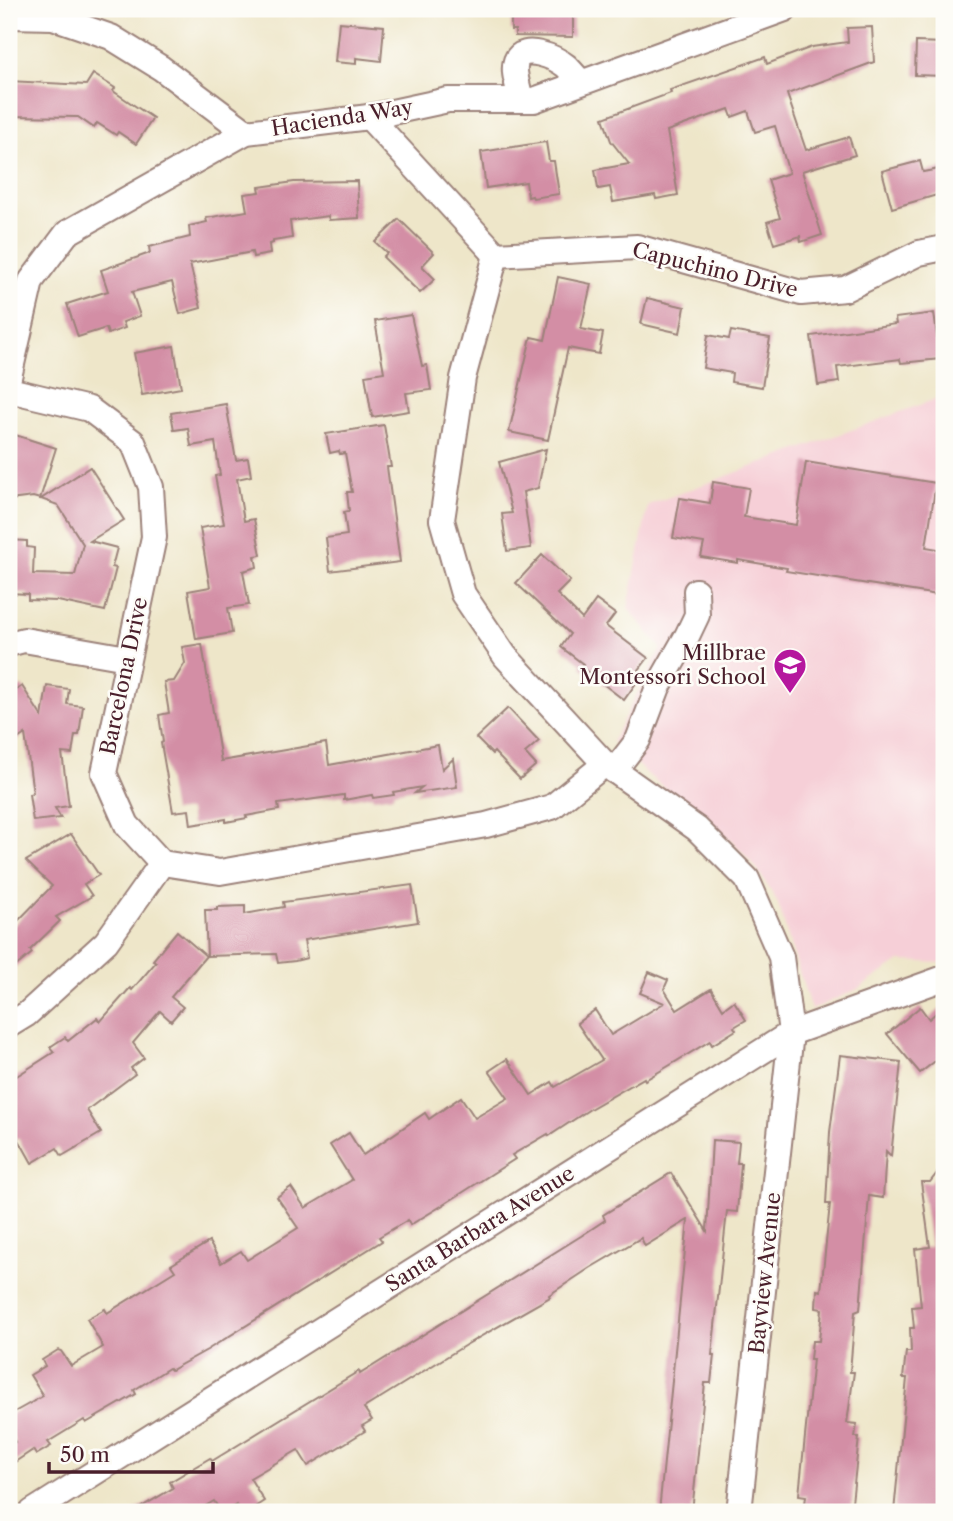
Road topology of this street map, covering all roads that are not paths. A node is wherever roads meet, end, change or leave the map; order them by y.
1 (785, 9) edge
2 (9, 16) edge
3 (581, 82) junction
4 (521, 100) junction
5 (369, 117) junction
6 (246, 132) junction
7 (944, 248) edge
8 (496, 255) junction
9 (9, 377) edge
10 (9, 390) edge
11 (696, 591) dead end
12 (9, 644) edge
13 (127, 658) junction
14 (609, 767) junction
15 (162, 863) junction
16 (944, 978) edge
17 (9, 1026) edge
18 (791, 1033) junction
19 (32, 1512) edge
20 (739, 1512) edge

1 - 3 street, Hacienda Way
2 - 6 street
3 - 4 street, Hacienda Way
3 - 4 street
4 - 5 street, Hacienda Way
5 - 6 street, Hacienda Way
5 - 8 street
6 - 9 street, Hacienda Way
7 - 8 street, Capuchino Drive
8 - 14 street, Bayview Avenue
10 - 13 street, Barcelona Drive
11 - 14 street
12 - 13 street
13 - 15 street, Barcelona Drive
14 - 15 street
14 - 18 street, Bayview Avenue
15 - 17 street
16 - 18 street, Santa Barbara Avenue
18 - 19 street, Santa Barbara Avenue
18 - 20 street, Bayview Avenue

